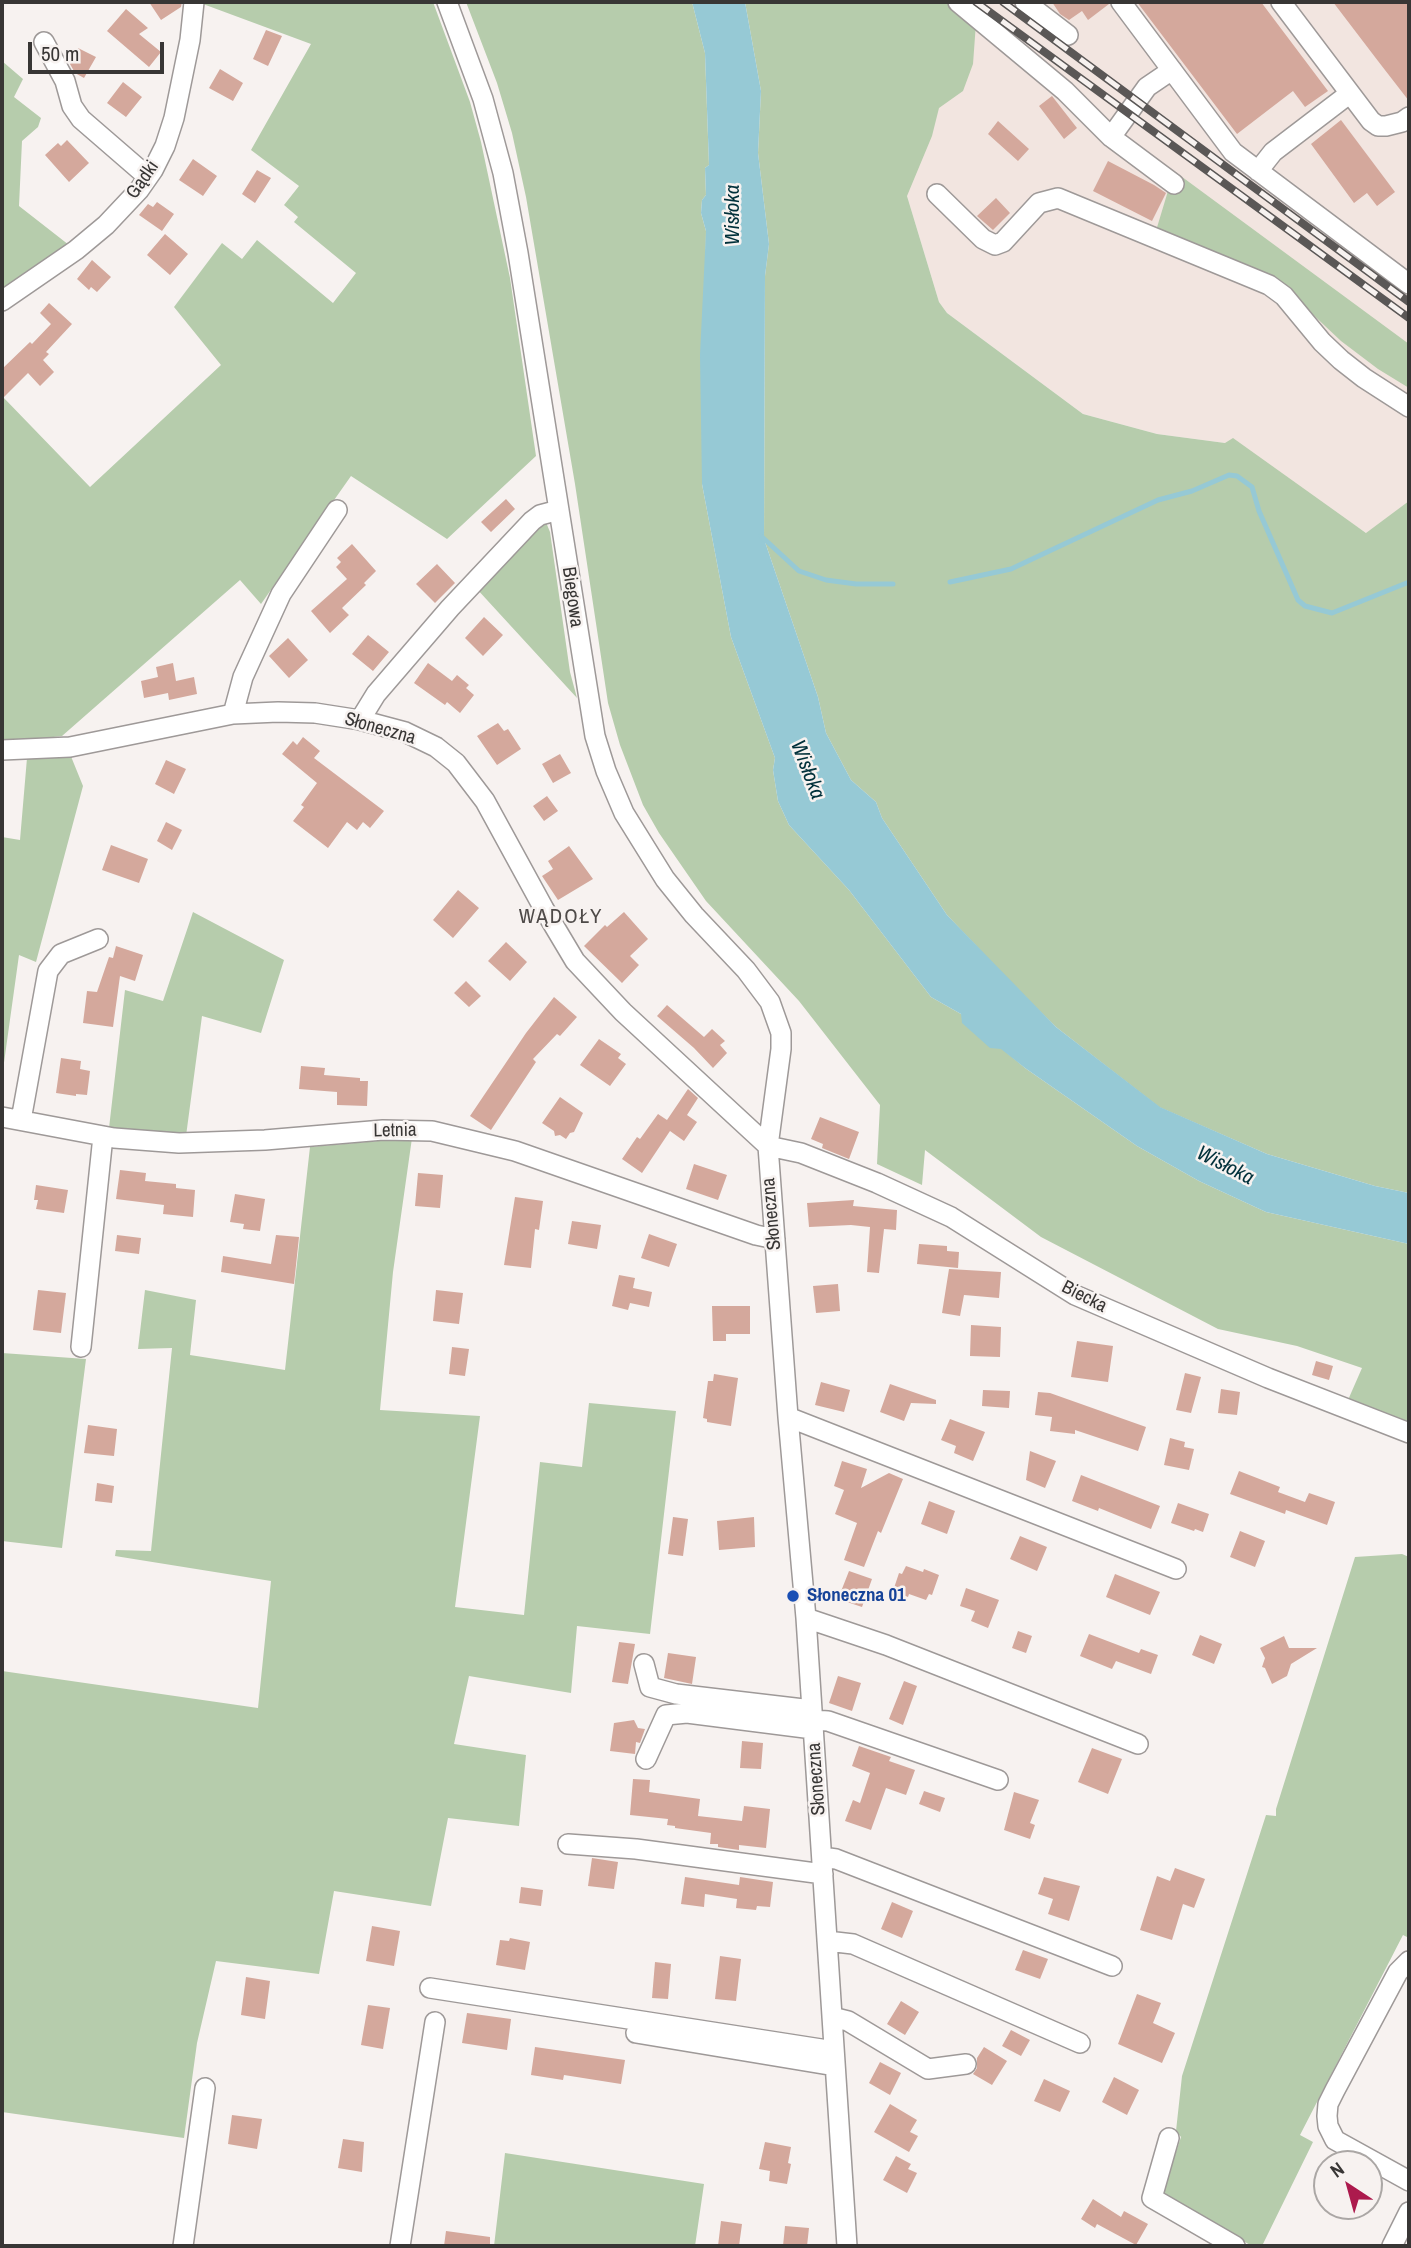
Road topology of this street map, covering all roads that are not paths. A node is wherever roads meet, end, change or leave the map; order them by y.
1 (194, 2) edge
2 (447, 2) edge
3 (958, 2) edge
4 (1024, 2) edge
5 (1121, 2) edge
6 (1280, 2) edge
7 (1068, 35) dead end
8 (44, 41) dead end
9 (1172, 70) junction
10 (1349, 94) junction
11 (1409, 117) edge
12 (1111, 137) junction
13 (1258, 170) junction
14 (148, 177) junction
15 (1174, 184) dead end
16 (937, 194) dead end
17 (1409, 284) edge
18 (2, 300) edge
19 (1409, 407) edge
20 (337, 510) dead end
21 (559, 510) junction
22 (233, 714) junction
23 (360, 720) junction
24 (2, 750) edge
25 (98, 939) dead end
26 (11, 1119) edge
27 (103, 1136) junction
28 (768, 1146) junction
29 (775, 1239) junction
30 (81, 1347) dead end
31 (788, 1417) junction
32 (1409, 1433) edge
33 (1176, 1569) dead end
34 (806, 1618) junction
35 (644, 1664) dead end
36 (813, 1720) junction
37 (1138, 1744) dead end
38 (646, 1759) dead end
39 (998, 1780) dead end
40 (568, 1843) dead end
41 (822, 1866) junction
42 (827, 1941) junction
43 (1409, 1961) edge
44 (1112, 1966) dead end
45 (430, 1988) dead end
46 (832, 2017) junction
47 (435, 2022) dead end
48 (585, 2024) dead end
49 (1080, 2043) dead end
50 (835, 2058) junction
51 (966, 2064) dead end
52 (205, 2088) dead end
53 (1169, 2138) dead end
54 (1409, 2182) edge
55 (1409, 2212) edge
56 (183, 2246) edge
57 (400, 2246) edge
58 (847, 2246) edge
59 (1235, 2246) edge
60 (1392, 2246) edge

1 - 14 street, Gądki
2 - 21 street, Biegowa
3 - 12 street
4 - 7 street
5 - 9 street
6 - 10 street
8 - 14 street
9 - 12 street
9 - 13 street
10 - 11 street
10 - 13 street
12 - 15 street
13 - 17 street
14 - 18 street, Gądki
16 - 19 street
20 - 22 street
21 - 23 street
21 - 28 street, Biegowa
22 - 23 street, Słoneczna
22 - 24 street, Słoneczna
23 - 28 street, Słoneczna
25 - 26 street
26 - 27 street, Letnia
27 - 29 street, Letnia
27 - 30 street
28 - 29 street, Słoneczna
28 - 32 street, Biecka
29 - 31 street, Słoneczna
31 - 33 street
31 - 34 street, Słoneczna
34 - 36 street, Słoneczna
34 - 37 street
35 - 36 street
36 - 38 street
36 - 39 street
36 - 41 street, Słoneczna
40 - 41 street
41 - 42 street, Słoneczna
41 - 44 street
42 - 46 street, Słoneczna
42 - 49 street
43 - 54 street
45 - 50 street
46 - 50 street, Słoneczna
46 - 51 street
47 - 57 street
48 - 50 street
50 - 58 street, Słoneczna
52 - 56 street
53 - 59 street
55 - 60 street

